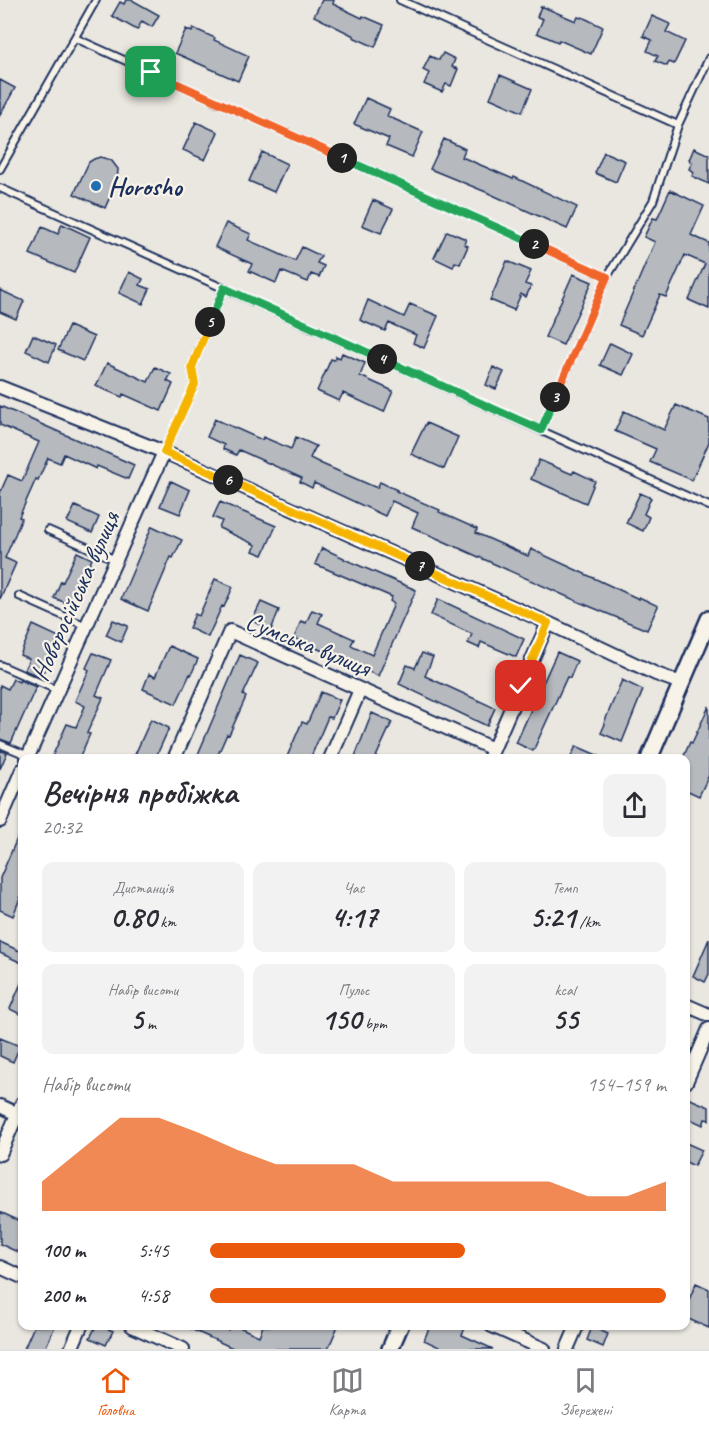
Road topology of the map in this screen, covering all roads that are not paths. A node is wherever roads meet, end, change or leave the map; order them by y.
1 (96, 0) edge
2 (400, 0) edge
3 (75, 38) junction
4 (709, 58) edge
5 (678, 125) junction
6 (0, 169) edge
7 (0, 188) edge
8 (607, 277) junction
9 (224, 288) junction
10 (0, 387) edge
11 (541, 430) junction
12 (164, 452) junction
13 (709, 506) edge
14 (48, 530) dead end
15 (116, 560) junction
16 (19, 596) dead end
17 (709, 619) edge
18 (548, 623) junction
19 (86, 626) junction
20 (0, 665) edge
21 (681, 683) junction
22 (360, 690) junction
23 (58, 691) junction
24 (0, 744) edge
25 (20, 754) edge
26 (30, 754) edge
27 (176, 754) edge
28 (332, 754) edge
29 (491, 754) edge
30 (651, 754) edge
31 (18, 779) edge
32 (0, 821) edge
33 (690, 1007) edge
34 (709, 1015) edge
35 (709, 1029) edge
36 (690, 1073) edge
37 (0, 1106) edge
38 (18, 1110) edge
39 (18, 1117) edge
40 (0, 1154) edge
41 (0, 1267) edge
42 (18, 1275) edge
43 (79, 1330) edge
44 (141, 1330) edge
45 (398, 1330) edge
46 (501, 1330) edge
47 (575, 1330) edge
48 (71, 1349) edge
49 (183, 1349) edge
50 (390, 1349) edge
51 (544, 1349) edge
52 (567, 1349) edge

1 - 3 lane
2 - 5 lane
3 - 6 lane
3 - 8 lane
4 - 5 lane
5 - 8 lane
7 - 9 lane
8 - 11 lane
9 - 11 lane
9 - 12 lane
10 - 12 street
11 - 13 lane
12 - 15 street, Новоросійська вулиця
12 - 18 street
14 - 15 lane
15 - 19 street, Новоросійська вулиця
16 - 19 lane
17 - 21 street
18 - 21 street
18 - 29 street
19 - 23 street, Новоросійська вулиця
20 - 23 lane
21 - 30 street
22 - 27 street, Сумська вулиця
22 - 28 street
22 - 29 street, Сумська вулиця
23 - 26 street, Новоросійська вулиця
24 - 25 lane
31 - 32 street
33 - 34 street
35 - 36 street
37 - 38 street
39 - 40 street
41 - 42 street
43 - 48 street
44 - 49 street
45 - 50 street
46 - 51 street
47 - 52 street

